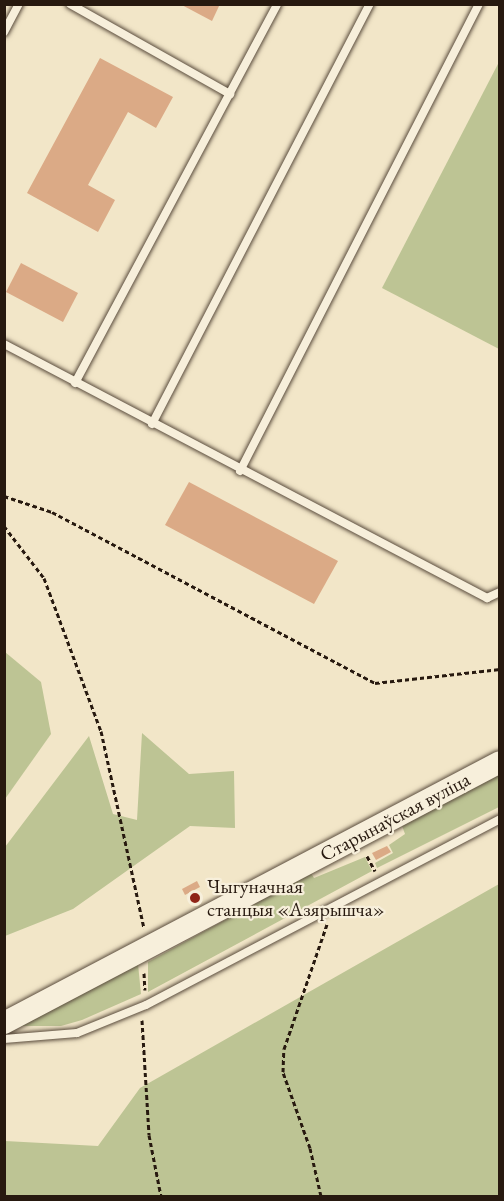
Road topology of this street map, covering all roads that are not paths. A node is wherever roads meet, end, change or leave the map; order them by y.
1 (19, 4) edge
2 (70, 4) edge
3 (277, 4) edge
4 (370, 4) edge
5 (479, 4) edge
6 (4, 32) edge
7 (230, 94) junction
8 (4, 344) edge
9 (75, 383) junction
10 (152, 424) junction
11 (240, 471) junction
12 (500, 592) edge
13 (500, 762) edge
14 (500, 819) edge
15 (4, 1023) edge
16 (4, 1039) edge

1 - 6 lane
2 - 7 lane
3 - 7 lane
4 - 10 lane
5 - 11 lane
7 - 9 lane
8 - 9 lane
9 - 10 lane
10 - 11 lane
11 - 12 lane
13 - 15 main road, Старынаўская вуліца
14 - 16 lane

